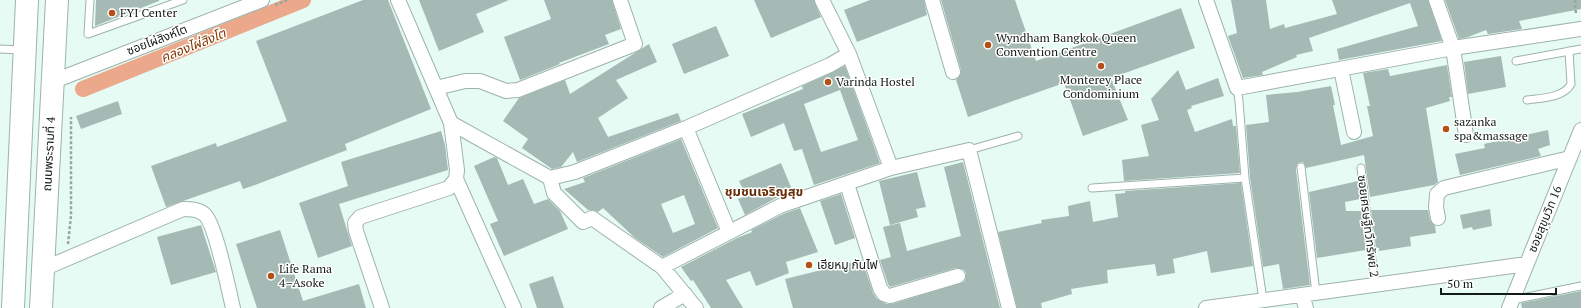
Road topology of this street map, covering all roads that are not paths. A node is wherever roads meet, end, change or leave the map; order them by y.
1 (27, 0) edge
2 (57, 0) edge
3 (90, 0) edge
4 (183, 0) edge
5 (398, 0) edge
6 (620, 0) edge
7 (822, 0) edge
8 (932, 0) edge
9 (1206, 0) edge
10 (1436, 0) edge
11 (267, 3) edge
12 (1581, 29) edge
13 (1453, 48) junction
14 (0, 49) edge
15 (1581, 49) edge
16 (25, 50) junction
17 (1570, 51) junction
18 (849, 54) junction
19 (1516, 61) dead end
20 (1341, 69) junction
21 (952, 72) dead end
22 (54, 81) junction
23 (436, 88) junction
24 (1237, 88) junction
25 (1527, 100) dead end
26 (451, 123) junction
27 (686, 128) junction
28 (1581, 130) edge
29 (1354, 132) dead end
30 (1466, 135) dead end
31 (1018, 136) dead end
32 (969, 150) junction
33 (1570, 158) junction
34 (1301, 167) dead end
35 (892, 168) junction
36 (1361, 168) dead end
37 (550, 178) junction
38 (1245, 178) junction
39 (456, 179) junction
40 (847, 184) junction
41 (1092, 188) dead end
42 (1438, 218) dead end
43 (729, 232) junction
44 (1527, 264) junction
45 (662, 267) junction
46 (43, 269) junction
47 (958, 276) dead end
48 (1375, 285) junction
49 (1581, 286) edge
50 (685, 294) junction
51 (1308, 299) edge
52 (1263, 300) junction
53 (1510, 304) edge
54 (1226, 307) edge
55 (13, 308) edge
56 (41, 308) edge
57 (233, 308) edge
58 (382, 308) edge
59 (514, 308) edge
60 (661, 308) edge
61 (696, 308) edge
62 (1009, 308) edge
63 (1206, 308) edge

1 - 16 main road
2 - 22 main road, ถนนพระรามที่ 4
3 - 4 lane
5 - 23 street
6 - 23 street
7 - 18 street
8 - 21 street
9 - 24 street
10 - 13 street
11 - 22 street, ซอยไผ่สิงห์โต
12 - 13 street
13 - 20 street
13 - 30 street
14 - 16 lane
15 - 17 lane
16 - 55 main road
17 - 19 lane
17 - 25 lane
18 - 27 street
18 - 35 street
20 - 24 street
20 - 29 street
22 - 46 main road, ถนนพระรามที่ 4
23 - 26 street
24 - 38 lane
26 - 37 street
26 - 39 street
27 - 37 street
27 - 43 street
28 - 33 street, ซอยสุขุมวิท 16
31 - 32 lane
32 - 35 street
32 - 62 street
33 - 42 street
33 - 44 street, ซอยสุขุมวิท 16
34 - 51 lane
35 - 40 street
36 - 48 lane, ซอยเศรษฐีทวีทรัพย์ 2
37 - 45 street
38 - 41 lane
38 - 52 lane
39 - 58 street
39 - 59 street
40 - 43 street
40 - 47 street
43 - 45 street
44 - 48 street, ซอยเศรษฐีทวีทรัพย์ 2
44 - 53 street, ซอยสุขุมวิท 16
45 - 50 street
46 - 56 main road, ถนนพระรามที่ 4
46 - 57 street
48 - 51 street, ซอยเศรษฐีทวีทรัพย์ 2
49 - 53 lane
50 - 60 street
50 - 61 street
51 - 52 street, ซอยเศรษฐีทวีทรัพย์ 2
52 - 54 street, ซอยเศรษฐีทวีทรัพย์ 2
54 - 63 street, ซอยเศรษฐีทวีทรัพย์ 2

